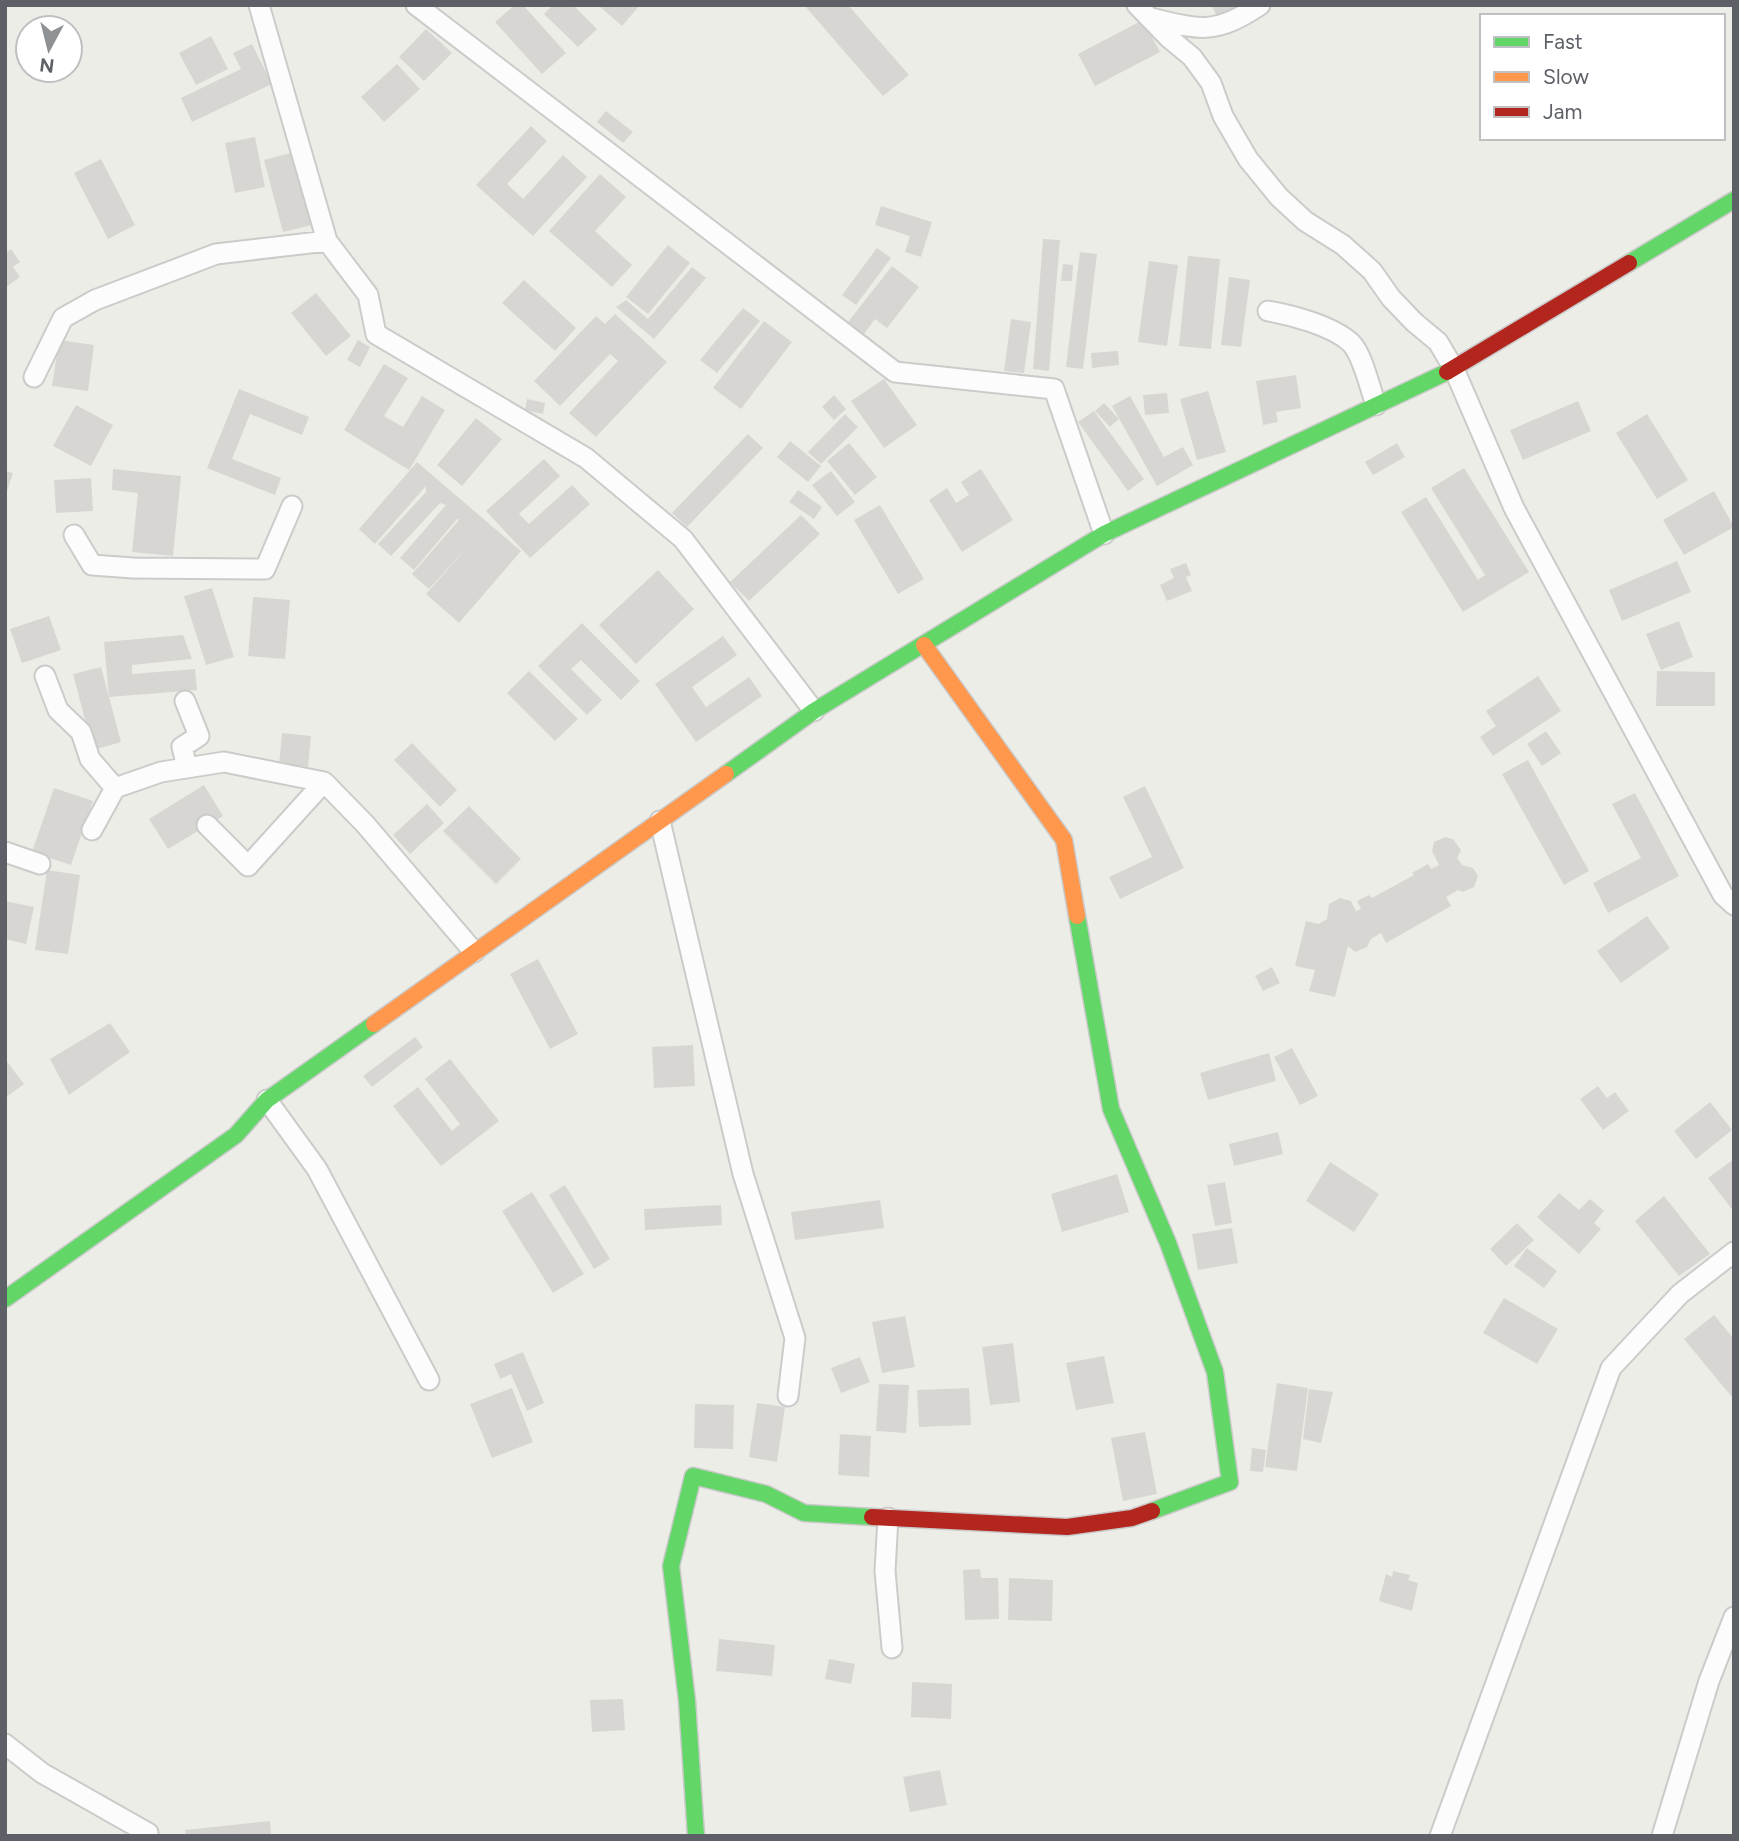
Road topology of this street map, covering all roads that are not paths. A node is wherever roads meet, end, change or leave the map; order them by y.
1 (259, 5) edge
2 (416, 5) edge
3 (1260, 5) edge
4 (1144, 11) edge
5 (1734, 200) edge
6 (327, 241) junction
7 (1268, 311) dead end
8 (1454, 369) junction
9 (34, 377) dead end
10 (1376, 405) junction
11 (292, 506) dead end
12 (1104, 534) junction
13 (74, 535) dead end
14 (924, 645) junction
15 (45, 676) dead end
16 (185, 701) dead end
17 (814, 711) junction
18 (187, 768) junction
19 (324, 782) junction
20 (115, 788) junction
21 (660, 821) junction
22 (207, 825) dead end
23 (92, 830) dead end
24 (5, 852) edge
25 (40, 864) dead end
26 (1734, 905) edge
27 (474, 951) junction
28 (267, 1100) junction
29 (1734, 1252) edge
30 (5, 1299) edge
31 (429, 1380) dead end
32 (788, 1396) dead end
33 (888, 1518) junction
34 (1734, 1617) edge
35 (892, 1648) dead end
36 (5, 1744) edge
37 (148, 1836) edge
38 (695, 1836) edge
39 (1440, 1836) edge
40 (1662, 1836) edge

1 - 6 street
2 - 12 street
3 - 4 street
4 - 8 street
5 - 8 street
6 - 9 street
6 - 17 street
7 - 10 street
8 - 10 street
8 - 26 street
10 - 12 street
11 - 13 street
12 - 14 street
14 - 17 street
14 - 33 street
15 - 20 street
16 - 18 street
17 - 21 street
18 - 19 street
18 - 20 street
19 - 22 street
19 - 27 street
20 - 23 street
21 - 27 street
21 - 32 street
24 - 25 street
27 - 28 street
28 - 30 street
28 - 31 street
29 - 39 street
33 - 35 street
33 - 38 street
34 - 40 street
36 - 37 street

